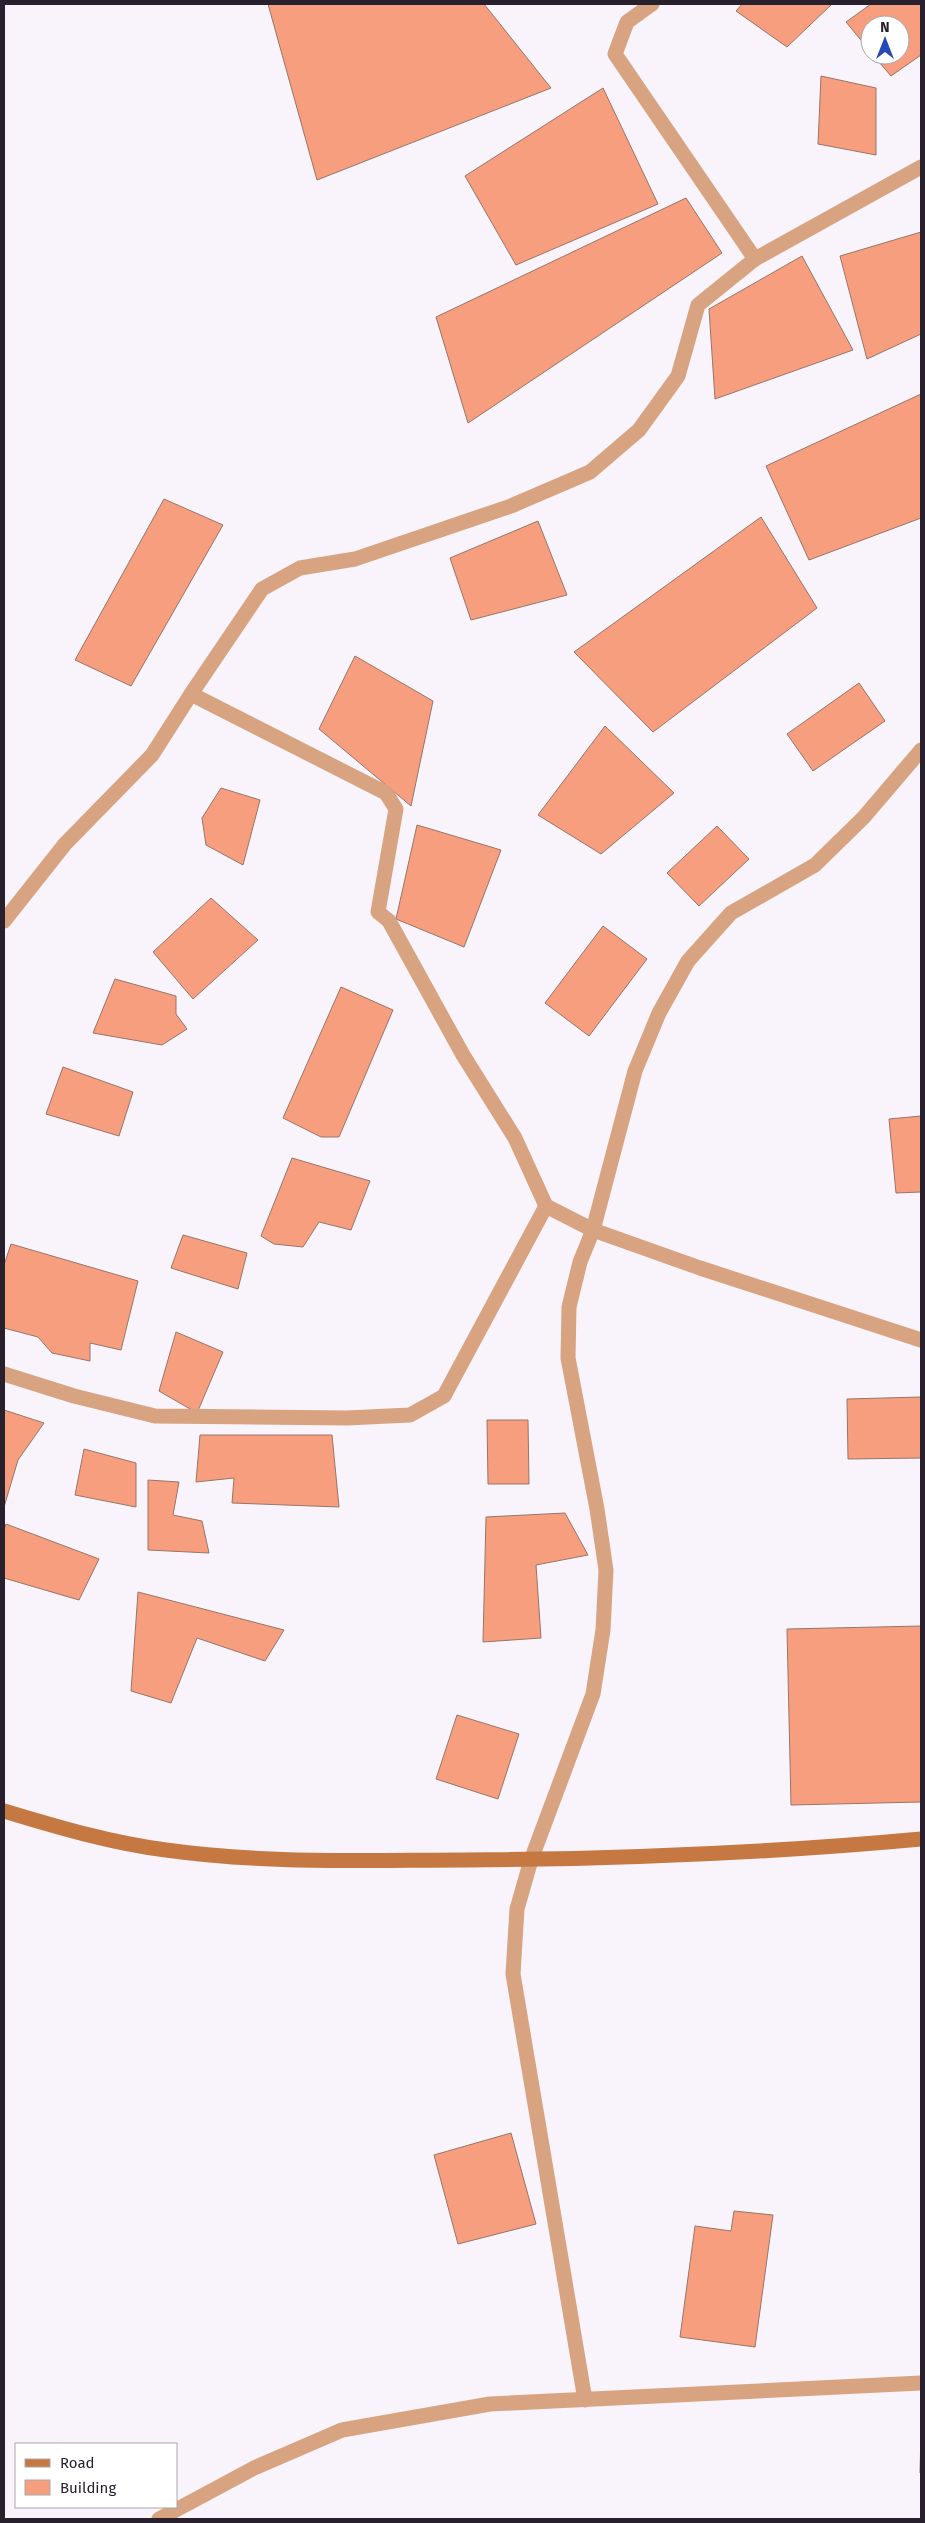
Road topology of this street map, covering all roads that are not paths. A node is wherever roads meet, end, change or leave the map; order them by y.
1 (652, 4) edge
2 (921, 167) edge
3 (755, 259) junction
4 (190, 694) junction
5 (921, 750) edge
6 (4, 922) edge
7 (546, 1206) junction
8 (593, 1230) junction
9 (921, 1340) edge
10 (4, 1374) edge
11 (4, 1811) edge
12 (921, 1840) edge
13 (531, 1860) junction
14 (921, 2383) edge
15 (585, 2400) junction
16 (159, 2519) edge

1 - 3 street
2 - 3 street
3 - 4 street
4 - 6 street
4 - 7 street
5 - 8 street
7 - 8 street
7 - 10 street
8 - 9 street
8 - 13 street
11 - 13 street
12 - 13 street
13 - 15 street
14 - 15 street
15 - 16 street

